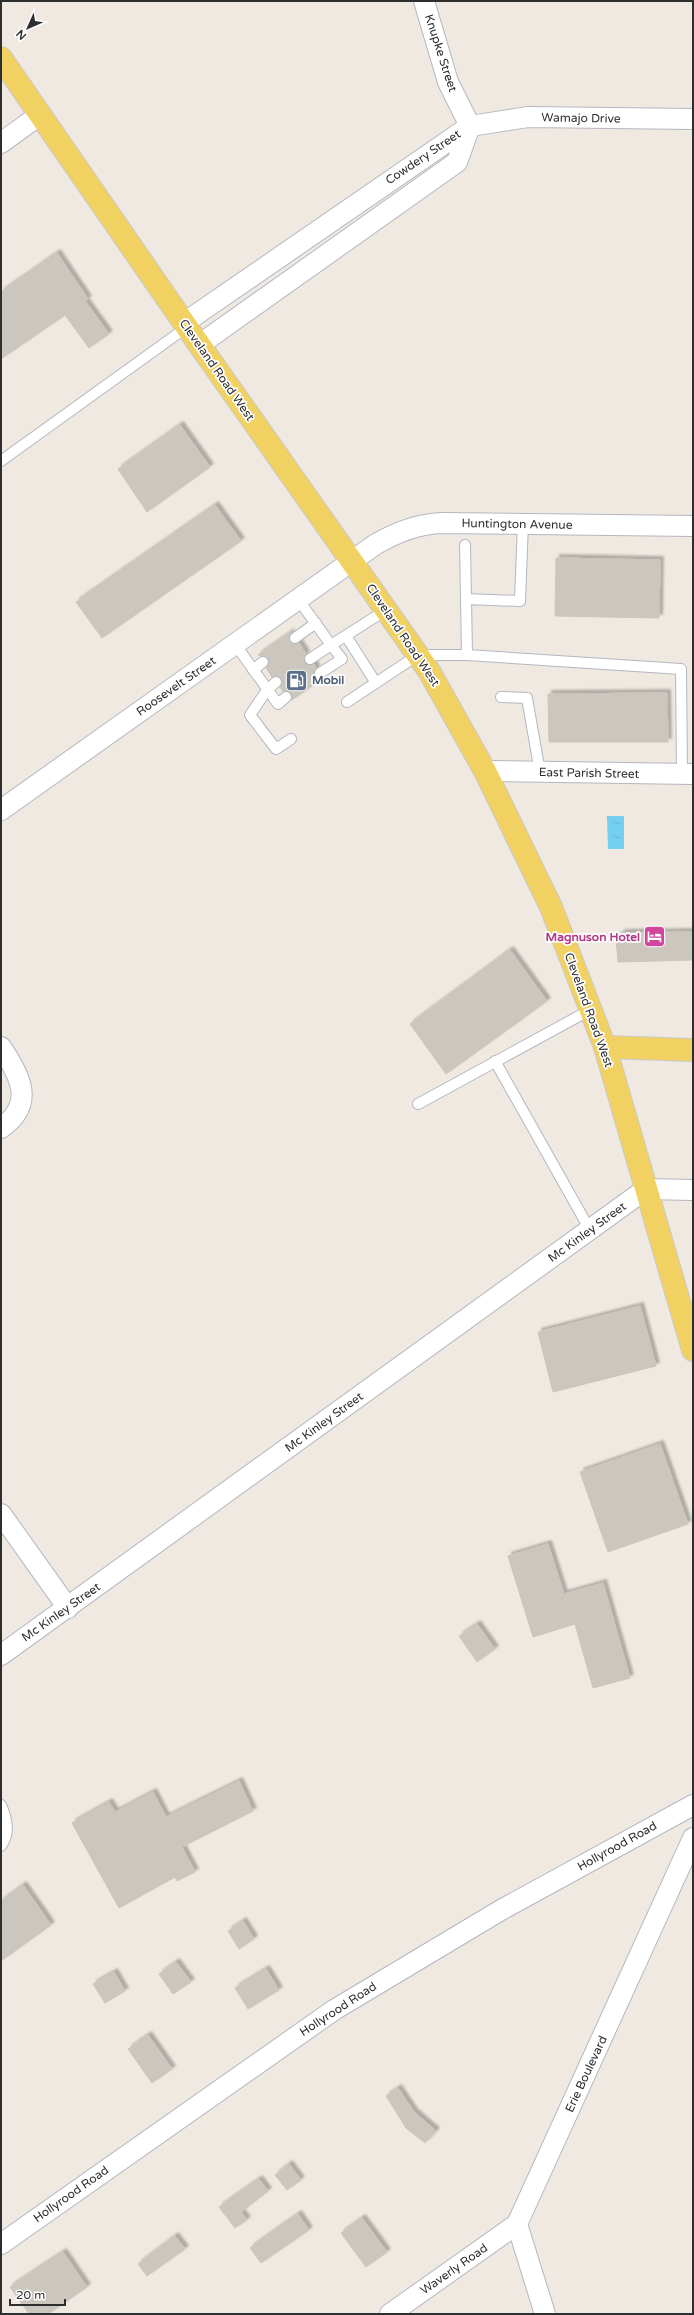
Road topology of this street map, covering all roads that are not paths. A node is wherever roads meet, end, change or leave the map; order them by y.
1 (424, 1) edge
2 (1, 58) edge
3 (41, 114) junction
4 (693, 119) edge
5 (470, 126) junction
6 (1, 142) edge
7 (185, 325) junction
8 (199, 345) junction
9 (1, 461) edge
10 (523, 523) junction
11 (693, 526) edge
12 (465, 545) dead end
13 (352, 562) junction
14 (466, 599) junction
15 (298, 600) junction
16 (386, 610) junction
17 (316, 623) junction
18 (346, 636) junction
19 (295, 638) dead end
20 (234, 644) junction
21 (331, 645) junction
22 (418, 655) junction
23 (467, 655) junction
24 (310, 659) dead end
25 (263, 662) dead end
26 (253, 670) junction
27 (320, 673) dead end
28 (276, 682) dead end
29 (376, 683) junction
30 (267, 690) junction
31 (286, 697) dead end
32 (501, 697) dead end
33 (347, 702) dead end
34 (291, 739) dead end
35 (484, 771) junction
36 (540, 772) junction
37 (687, 774) edge
38 (1, 810) edge
39 (590, 1010) junction
40 (1, 1047) edge
41 (605, 1047) junction
42 (693, 1050) edge
43 (495, 1061) junction
44 (418, 1104) dead end
45 (1, 1128) edge
46 (646, 1189) junction
47 (693, 1190) edge
48 (590, 1230) junction
49 (693, 1350) edge
50 (1, 1514) edge
51 (68, 1608) junction
52 (1, 1655) edge
53 (1, 1805) edge
54 (693, 1805) edge
55 (693, 1838) edge
56 (1, 1846) edge
57 (518, 2224) junction
58 (1, 2244) edge
59 (390, 2314) edge
60 (545, 2314) edge

1 - 5 street, Knupke Street
2 - 3 main road, Cleveland Road West
3 - 6 street
3 - 7 main road, Cleveland Road West
4 - 5 street, Wamajo Drive
5 - 7 street, Cowdery Street
5 - 8 street, Cowdery Street
7 - 8 main road, Cleveland Road West
7 - 9 lane
8 - 13 main road, Cleveland Road West
10 - 11 street, Huntington Avenue
10 - 13 street, Huntington Avenue
10 - 14 lane
12 - 14 lane
13 - 15 street, Roosevelt Street
13 - 16 main road, Cleveland Road West
14 - 23 lane
15 - 17 lane
15 - 20 street, Roosevelt Street
16 - 18 lane
16 - 22 main road, Cleveland Road West
17 - 19 lane
17 - 21 lane
18 - 21 lane
18 - 29 lane
20 - 26 lane
20 - 38 street, Roosevelt Street
21 - 24 lane
21 - 27 lane
22 - 23 lane
22 - 29 lane
22 - 35 main road, Cleveland Road West
23 - 37 lane
25 - 26 lane
26 - 30 lane
28 - 30 lane
29 - 33 lane
30 - 31 lane
30 - 34 lane
32 - 36 lane
35 - 36 street, East Parish Street
35 - 39 main road, Cleveland Road West
36 - 37 street, East Parish Street
39 - 41 main road, Cleveland Road West
39 - 43 lane
40 - 45 street
41 - 42 main road
41 - 46 main road, Cleveland Road West
43 - 44 lane
43 - 48 lane
46 - 47 street
46 - 48 street, Mc Kinley Street
46 - 49 main road, Cleveland Road West
48 - 51 street, Mc Kinley Street
50 - 51 street
51 - 52 street, Mc Kinley Street
53 - 56 lane
54 - 58 street, Hollyrood Road
55 - 57 street, Erie Boulevard
57 - 59 street, Waverly Road
57 - 60 street

